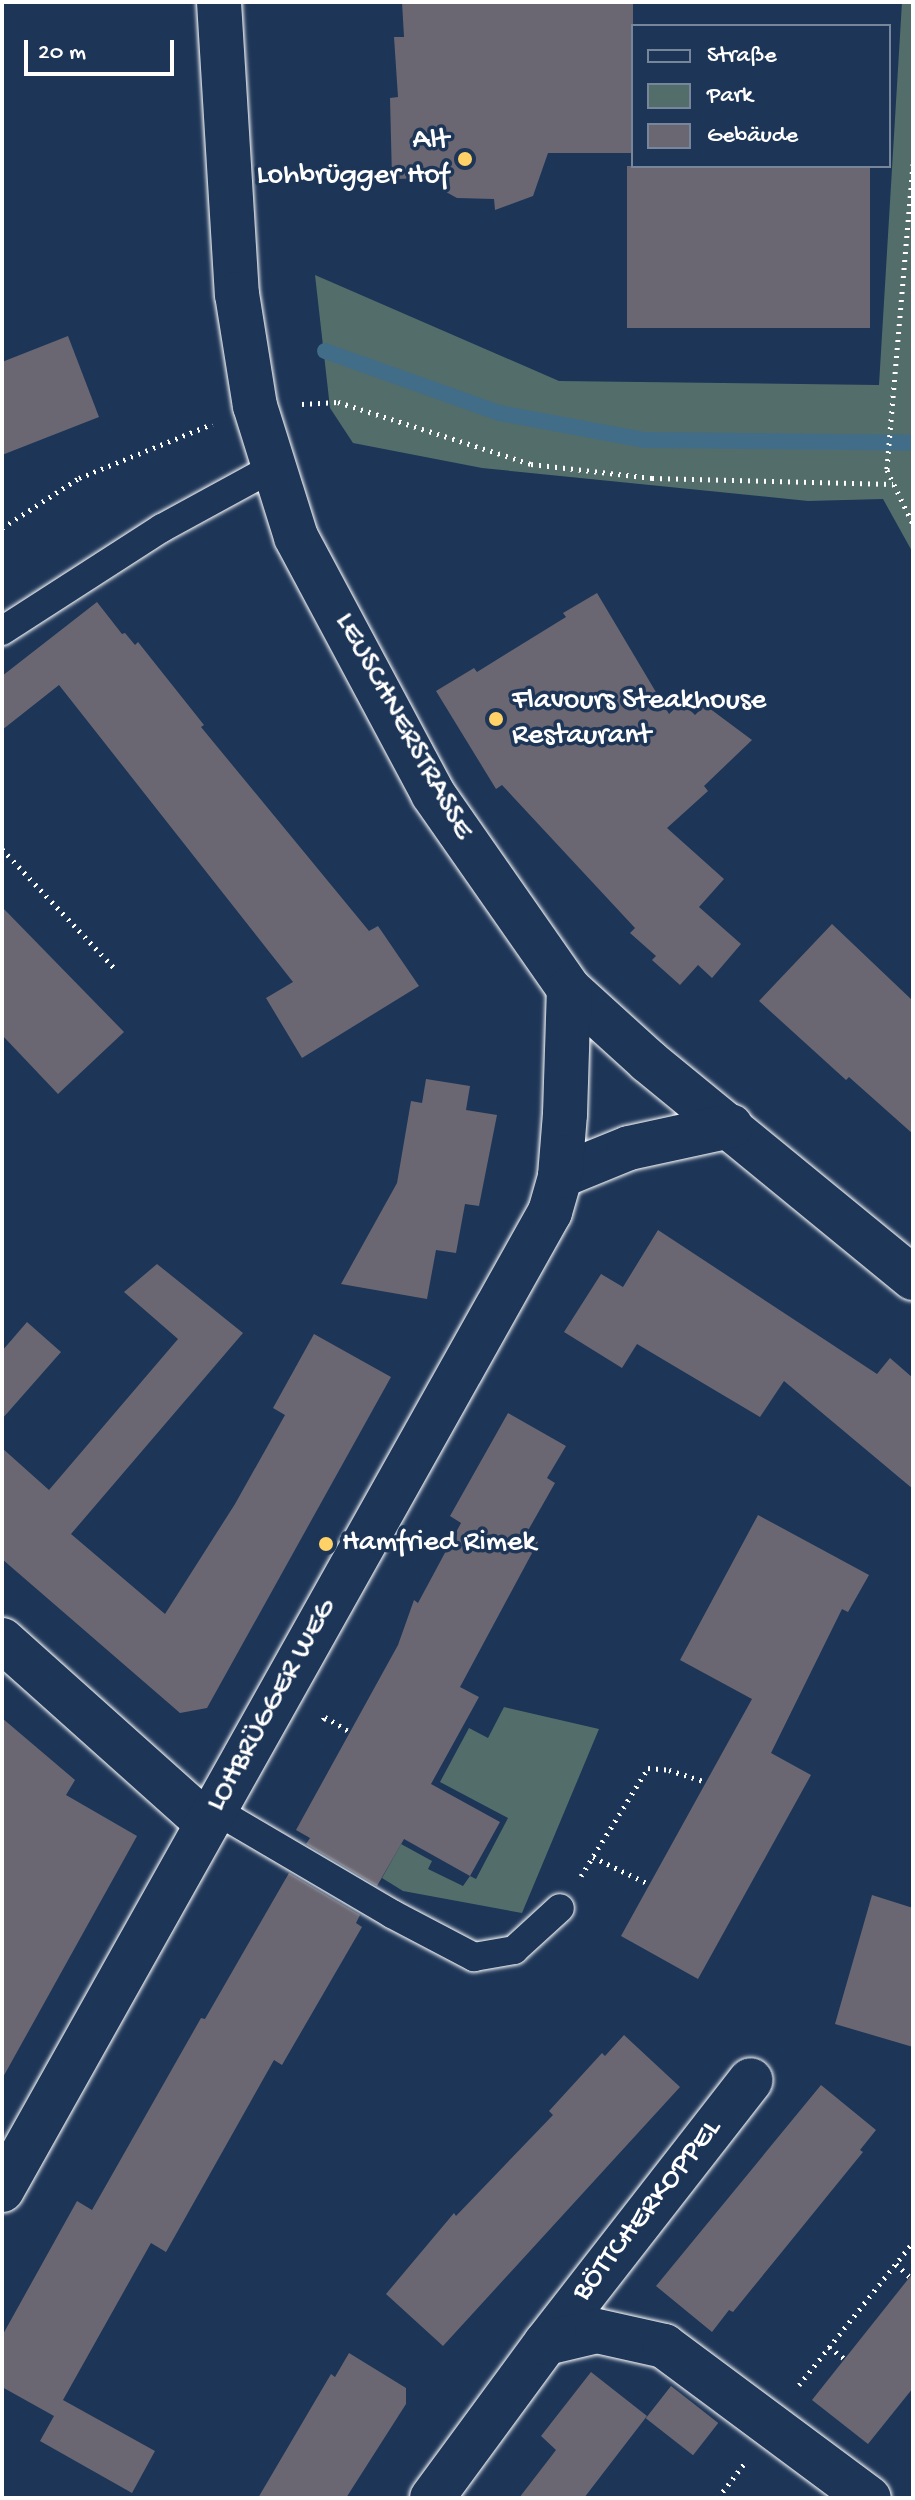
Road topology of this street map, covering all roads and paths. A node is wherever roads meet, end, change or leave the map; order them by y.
1 (219, 2) edge
2 (913, 164) edge
3 (255, 406) junction
4 (274, 467) junction
5 (893, 484) junction
6 (913, 524) edge
7 (2, 528) edge
8 (2, 631) edge
9 (2, 849) edge
10 (115, 969) dead end
11 (569, 989) junction
12 (731, 1126) junction
13 (560, 1176) junction
14 (913, 1278) edge
15 (2, 1640) edge
16 (705, 1782) dead end
17 (211, 1816) junction
18 (593, 1857) junction
19 (649, 1884) dead end
20 (560, 1908) joint
21 (751, 2080) dead end
22 (2, 2190) edge
23 (913, 2242) edge
24 (896, 2264) junction
25 (910, 2277) dead end
26 (546, 2343) junction
27 (829, 2347) junction
28 (845, 2359) dead end
29 (768, 2424) junction
30 (432, 2498) edge
31 (869, 2498) edge

1 - 3 street, LEUSCHNERSTRASSE
2 - 5 path
3 - 4 street, LEUSCHNERSTRASSE
3 - 5 path
3 - 7 path
4 - 8 lane
4 - 11 street, LEUSCHNERSTRASSE
5 - 6 path
9 - 10 path
11 - 12 street, LEUSCHNERSTRASSE
11 - 13 street, LOHBRÜGGER WEG
12 - 13 street
12 - 14 street, LEUSCHNERSTRASSE
13 - 17 street, LOHBRÜGGER WEG
15 - 17 street
16 - 18 path
17 - 20 lane
17 - 22 street, LOHBRÜGGER WEG
18 - 19 path
18 - 20 path
21 - 26 street, BÖTTCHERKOPPEL
23 - 24 path
24 - 25 path
24 - 27 path
26 - 29 street, BÖTTCHERKOPPEL
26 - 30 street, BÖTTCHERKOPPEL
27 - 28 path
27 - 29 path
29 - 31 street, BÖTTCHERKOPPEL

